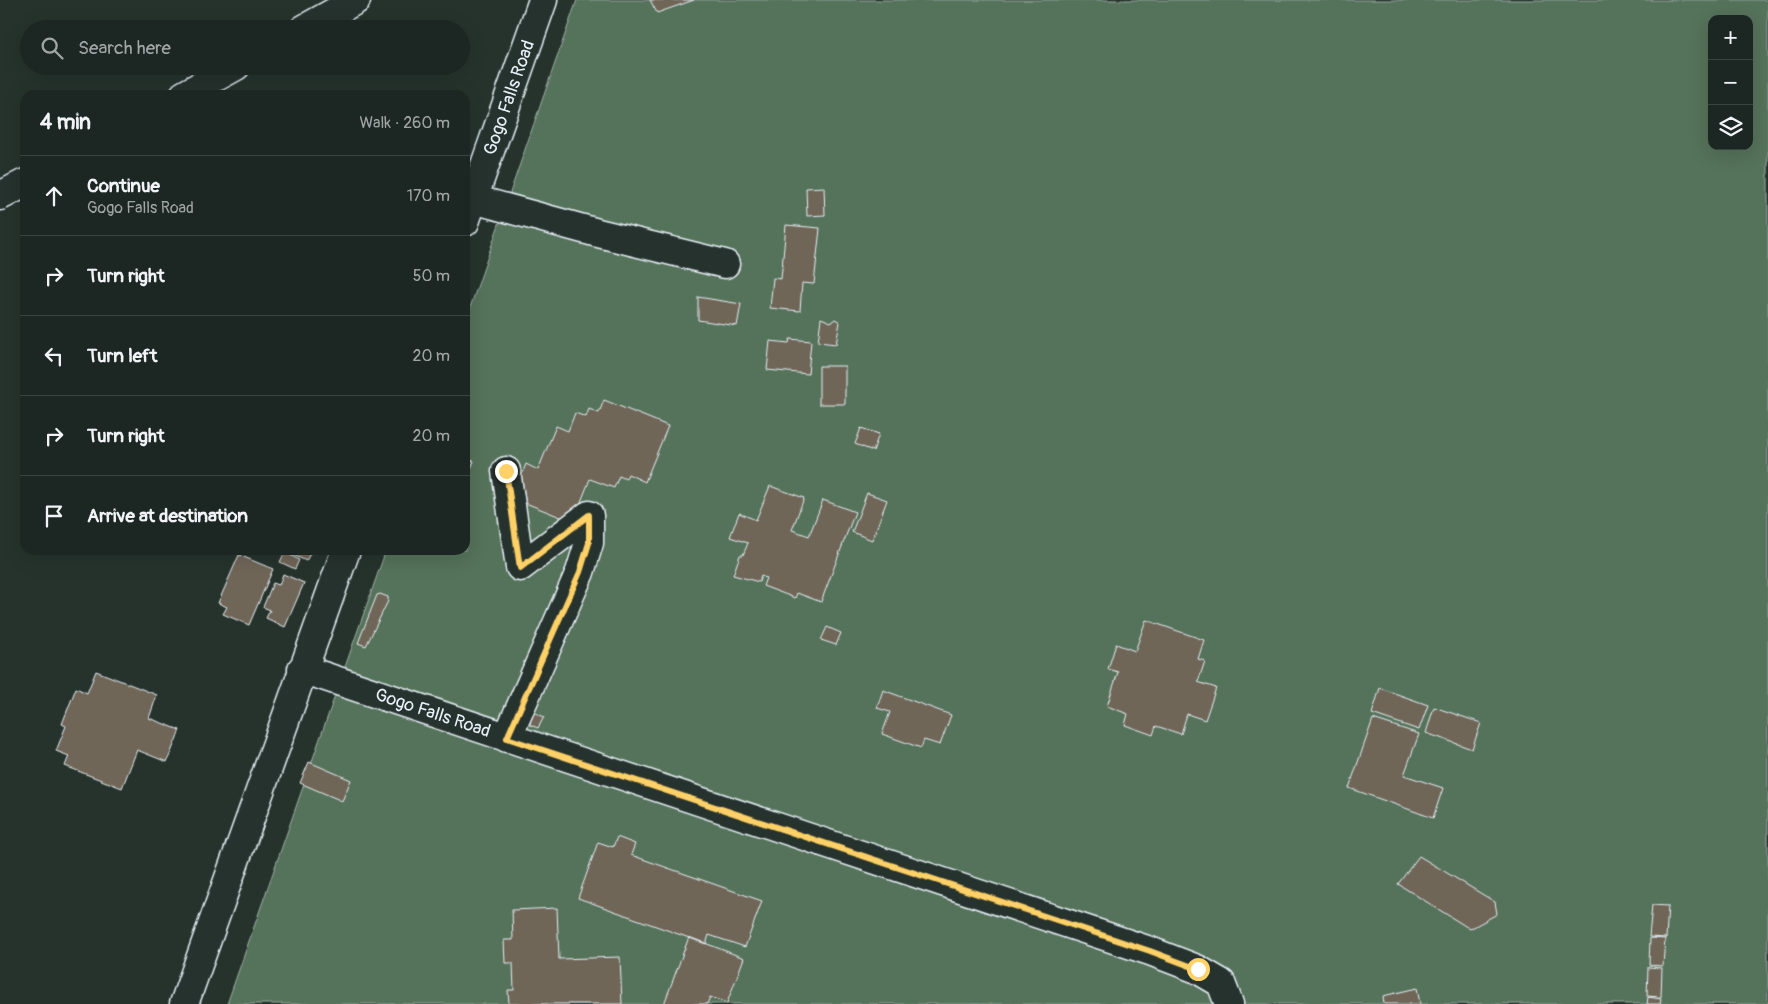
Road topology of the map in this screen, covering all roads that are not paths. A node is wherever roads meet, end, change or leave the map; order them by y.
1 (356, 0) edge
2 (543, 0) edge
3 (320, 20) edge
4 (220, 75) edge
5 (193, 90) edge
6 (20, 186) edge
7 (0, 196) edge
8 (470, 207) edge
9 (470, 210) edge
10 (725, 264) dead end
11 (506, 471) dead end
12 (344, 555) edge
13 (302, 669) junction
14 (507, 738) junction
15 (184, 1004) edge
16 (1230, 1004) edge

1 - 3 street
2 - 8 street, Gogo Falls Road
4 - 5 street
6 - 7 street
9 - 10 street
11 - 14 street
12 - 13 street
13 - 14 street, Gogo Falls Road
13 - 15 street
14 - 16 street, Gogo Falls Road

